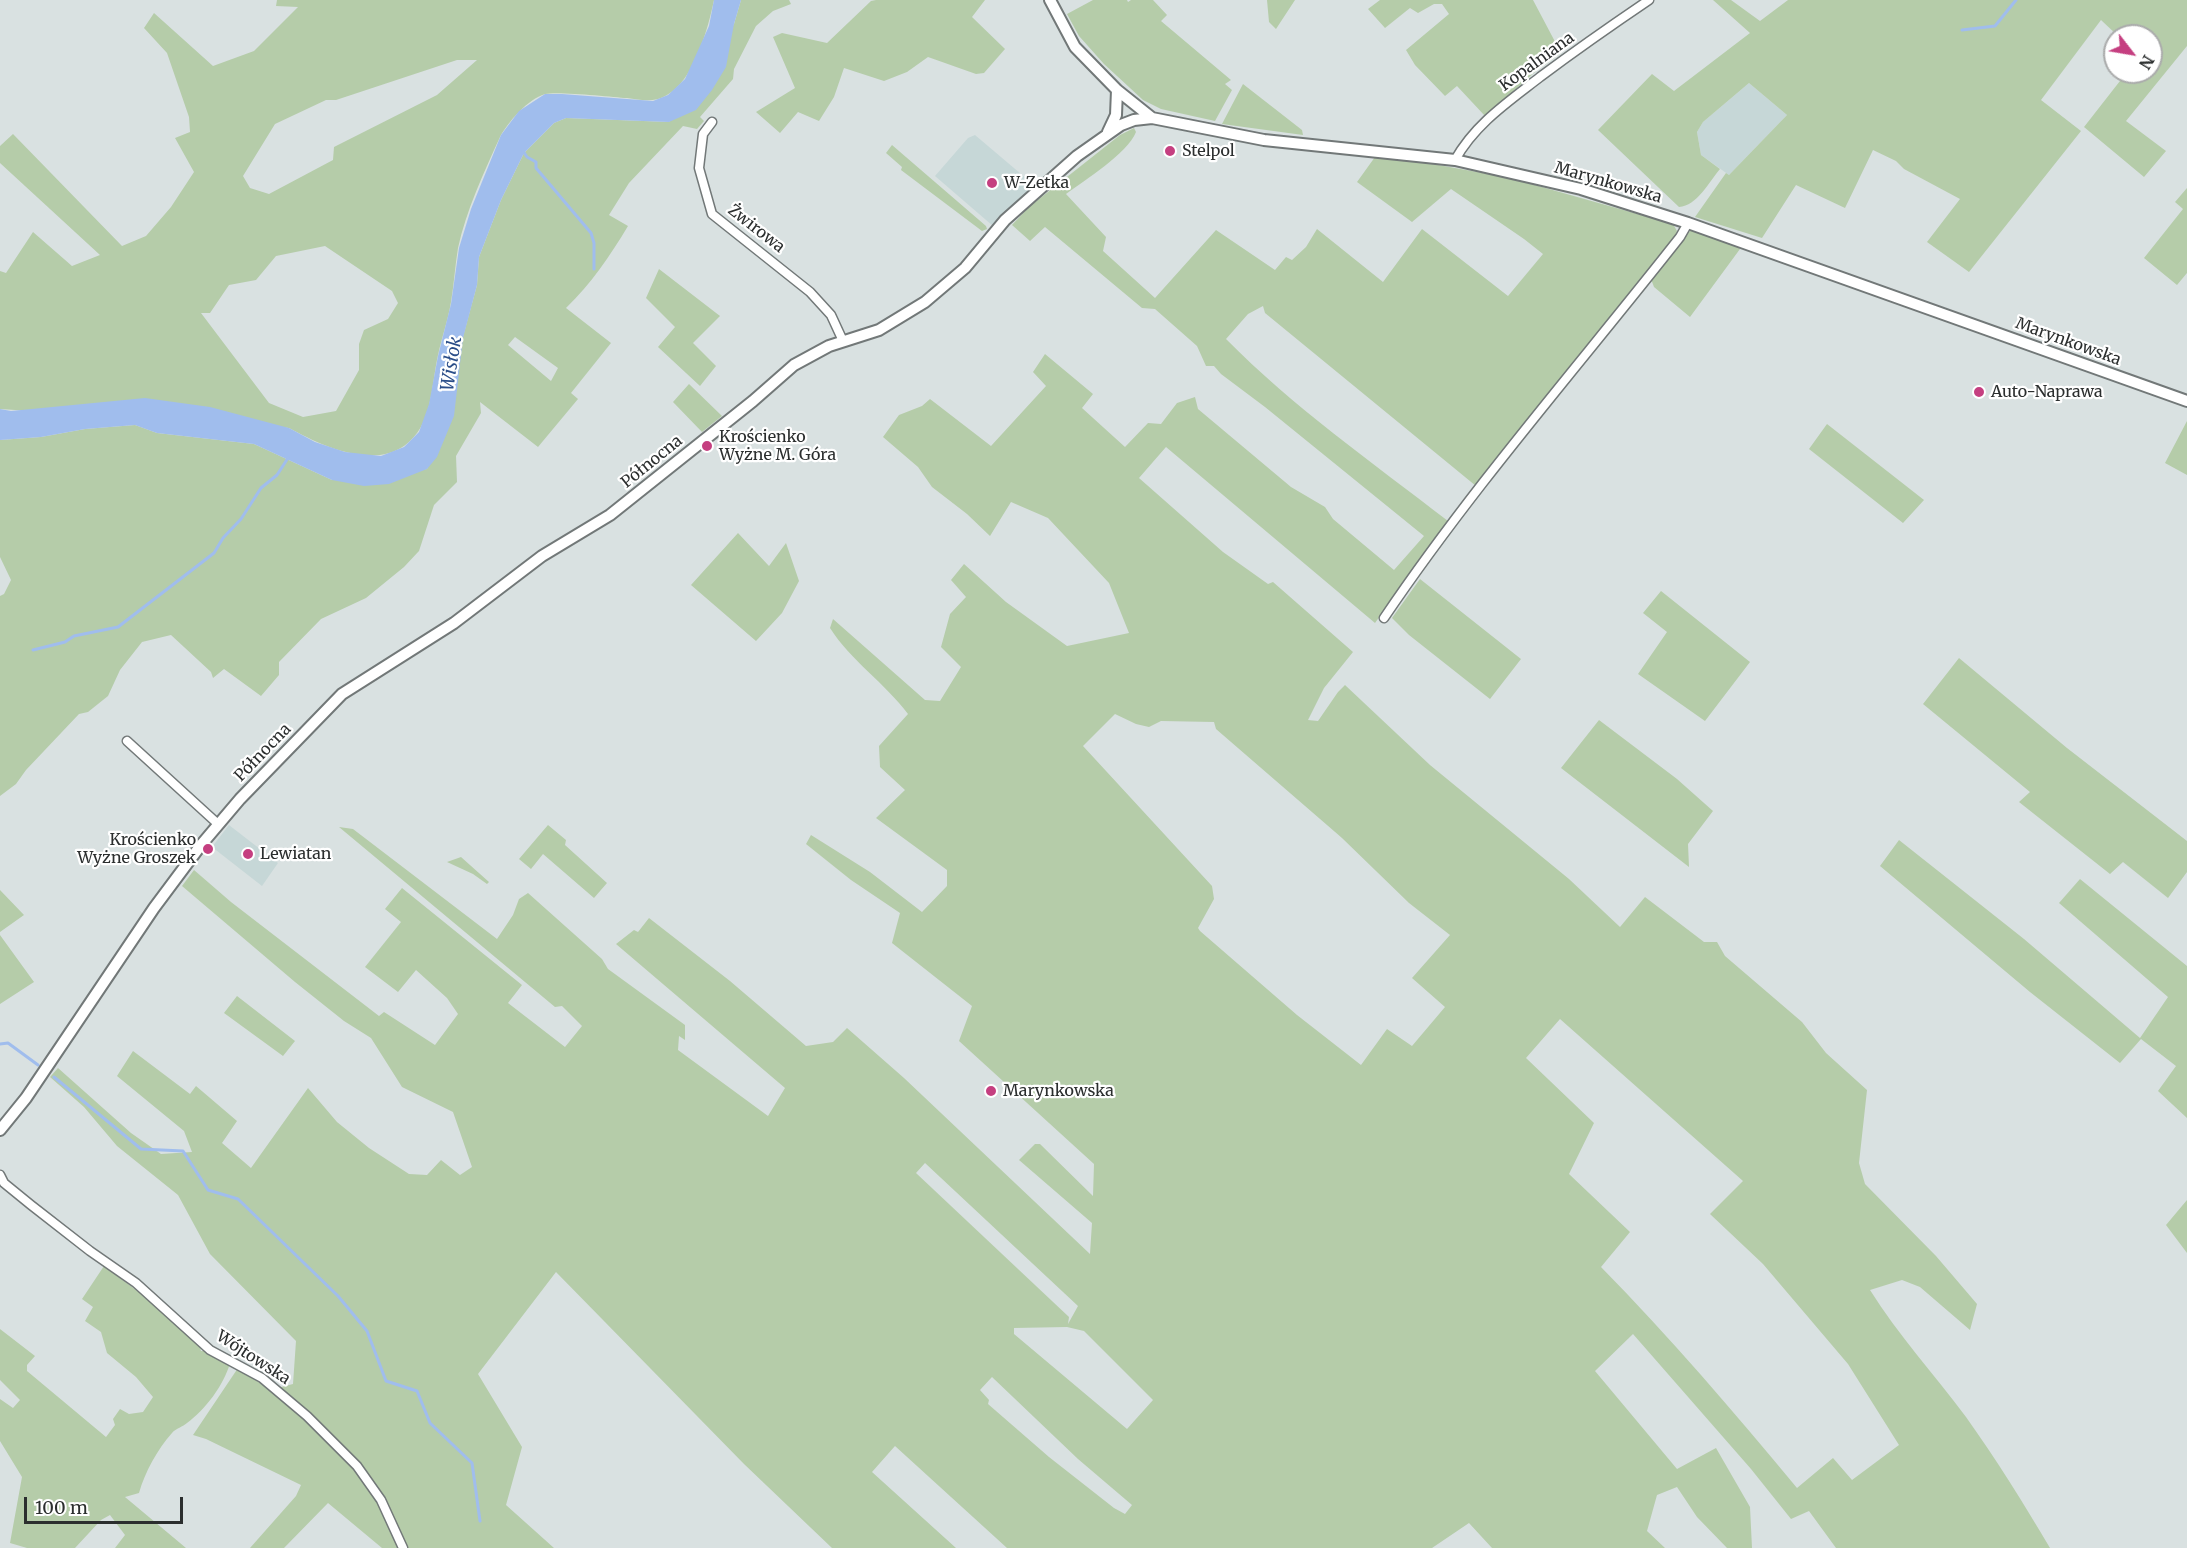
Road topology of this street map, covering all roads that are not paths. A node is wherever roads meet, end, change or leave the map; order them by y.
1 (1050, 0) edge
2 (1649, 0) edge
3 (1117, 90) junction
4 (1152, 118) junction
5 (712, 122) dead end
6 (1108, 133) junction
7 (1455, 160) junction
8 (1688, 223) junction
9 (843, 341) junction
10 (2187, 400) edge
11 (1384, 618) dead end
12 (127, 741) dead end
13 (218, 824) junction
14 (0, 1130) edge
15 (0, 1175) edge
16 (403, 1548) edge

1 - 3 street, Marynkowska
2 - 7 street, Kopalniana
3 - 4 street, Marynkowska
3 - 6 street
4 - 6 street, Północna
4 - 7 street, Marynkowska
5 - 9 street, Żwirowa
6 - 9 street, Północna
7 - 8 street, Marynkowska
8 - 10 street, Marynkowska
8 - 11 street
9 - 13 street, Północna
12 - 13 street
13 - 14 street, Północna
15 - 16 street, Wójtowska

